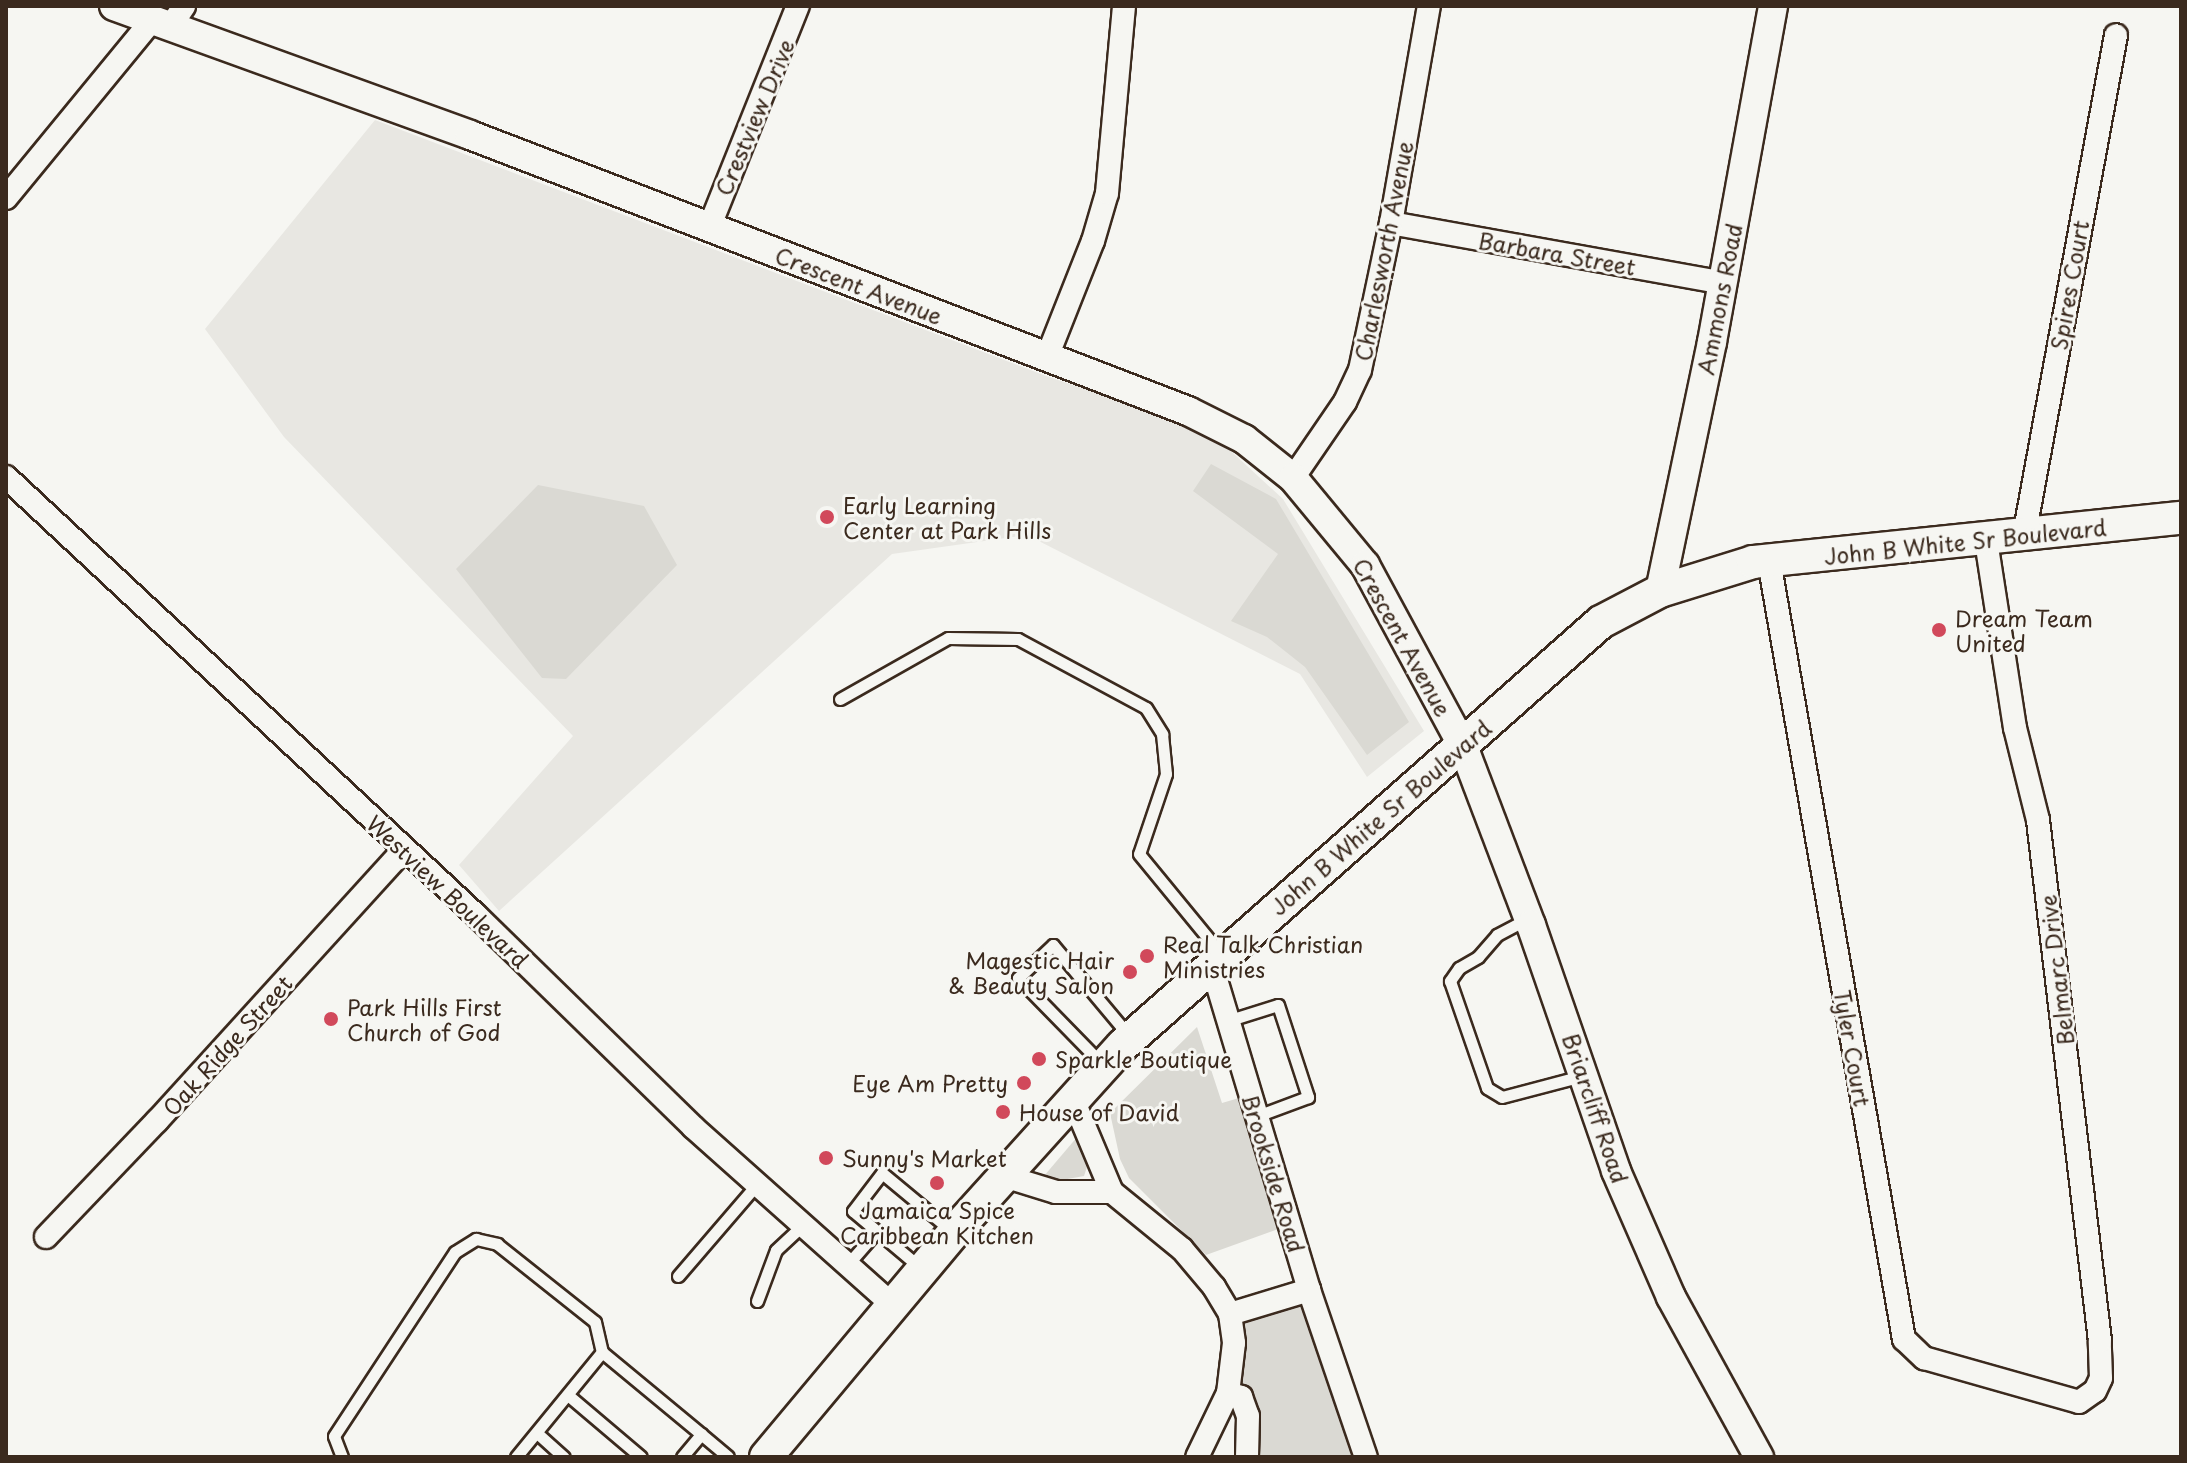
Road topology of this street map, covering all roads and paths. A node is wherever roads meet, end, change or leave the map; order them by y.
1 (114, 6) edge
2 (798, 6) edge
3 (1124, 6) edge
4 (1429, 6) edge
5 (1773, 6) edge
6 (169, 18) edge
7 (2116, 35) dead end
8 (6, 198) edge
9 (1391, 223) junction
10 (709, 228) junction
11 (1723, 283) junction
12 (1047, 357) junction
13 (6, 477) edge
14 (1293, 478) junction
15 (2181, 518) edge
16 (2024, 536) junction
17 (1986, 540) junction
18 (1769, 561) junction
19 (1660, 591) junction
20 (840, 699) dead end
21 (1463, 746) junction
22 (404, 850) junction
23 (1528, 919) junction
24 (1216, 959) junction
25 (1230, 1020) junction
26 (1130, 1038) junction
27 (1103, 1065) junction
28 (1583, 1075) junction
29 (1072, 1097) junction
30 (1257, 1116) junction
31 (1004, 1176) junction
32 (757, 1184) junction
33 (1112, 1192) junction
34 (803, 1225) junction
35 (877, 1231) junction
36 (953, 1233) junction
37 (46, 1237) dead end
38 (848, 1264) junction
39 (923, 1269) junction
40 (678, 1276) dead end
41 (1309, 1290) junction
42 (757, 1301) dead end
43 (892, 1304) junction
44 (1230, 1314) junction
45 (602, 1352) junction
46 (1228, 1393) junction
47 (569, 1396) junction
48 (2087, 1400) joint
49 (537, 1433) junction
50 (701, 1434) junction
51 (342, 1457) edge
52 (516, 1457) edge
53 (564, 1457) edge
54 (641, 1457) edge
55 (682, 1457) edge
56 (728, 1457) edge
57 (766, 1457) edge
58 (1197, 1457) edge
59 (1247, 1457) edge
60 (1366, 1457) edge
61 (1759, 1457) edge

1 - 6 street, Crescent Avenue
2 - 10 street, Crestview Drive
3 - 12 street
4 - 9 street, Charlesworth Avenue
5 - 11 street, Ammons Road
6 - 8 street
6 - 10 street, Crescent Avenue
7 - 16 street, Spires Court
9 - 11 street, Barbara Street
9 - 14 street, Charlesworth Avenue
10 - 12 street, Crescent Avenue
11 - 19 street, Ammons Road
12 - 14 street, Crescent Avenue
13 - 22 street, Westview Boulevard
14 - 21 street, Crescent Avenue
15 - 16 main road, John B White Sr Boulevard
16 - 17 main road, John B White Sr Boulevard
17 - 18 main road, John B White Sr Boulevard
17 - 48 street, Belmarc Drive
18 - 19 main road, John B White Sr Boulevard
18 - 48 street, Tyler Court
19 - 21 main road, John B White Sr Boulevard
20 - 24 lane
21 - 23 street, Briarcliff Road
21 - 24 main road, John B White Sr Boulevard
22 - 32 street, Westview Boulevard
22 - 37 street, Oak Ridge Street
23 - 28 street, Briarcliff Road
23 - 28 lane
24 - 25 street, Brookside Road
24 - 26 main road, John B White Sr Boulevard
25 - 30 street, Brookside Road
25 - 30 lane
26 - 27 main road, John B White Sr Boulevard
26 - 27 lane
27 - 29 main road, John B White Sr Boulevard
28 - 61 street, Briarcliff Road
29 - 31 main road, John B White Sr Boulevard
29 - 33 street
30 - 41 street, Brookside Road
31 - 33 street
31 - 36 main road, John B White Sr Boulevard
32 - 34 street, Westview Boulevard
32 - 40 lane
33 - 44 street
34 - 38 street, Westview Boulevard
34 - 42 lane
35 - 36 lane
35 - 38 lane
35 - 39 lane
36 - 39 main road, John B White Sr Boulevard
38 - 43 street, Westview Boulevard
39 - 43 main road, John B White Sr Boulevard
41 - 44 street
41 - 60 street, Brookside Road
43 - 57 main road, John B White Sr Boulevard
44 - 46 street
45 - 47 lane
45 - 50 lane
45 - 51 lane
46 - 58 street
46 - 59 street
47 - 49 lane
47 - 54 lane
49 - 52 lane
49 - 53 lane
50 - 55 lane
50 - 56 lane

